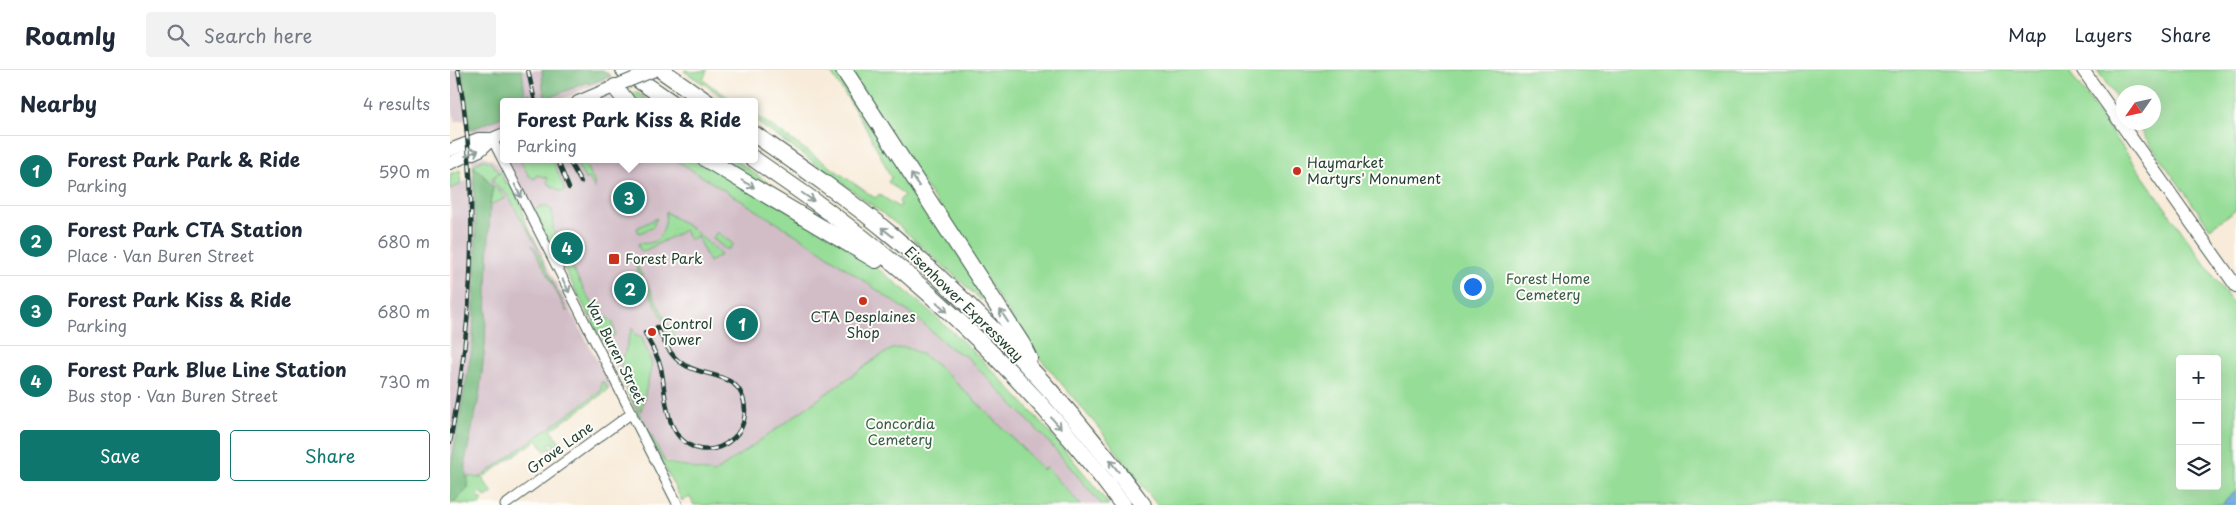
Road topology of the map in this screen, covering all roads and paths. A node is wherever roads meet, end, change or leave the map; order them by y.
1 (655, 70) edge
2 (661, 70) edge
3 (844, 70) edge
4 (2083, 70) edge
5 (621, 80) edge
6 (586, 98) edge
7 (626, 98) edge
8 (662, 98) edge
9 (701, 98) edge
10 (500, 136) edge
11 (758, 137) edge
12 (492, 139) junction
13 (450, 150) edge
14 (500, 155) edge
15 (758, 162) edge
16 (450, 163) edge
17 (504, 163) edge
18 (713, 163) edge
19 (906, 274) junction
20 (2236, 286) edge
21 (1036, 373) junction
22 (632, 413) junction
23 (504, 505) edge
24 (678, 505) edge
25 (1122, 505) edge
26 (1143, 505) edge

1 - 5 main road, bridge
2 - 9 highway
21 -> 3 highway
4 - 20 main road
5 - 6 main road
5 - 7 highway
5 - 8 highway
10 - 12 main road
21 -> 11 highway, Eisenhower Expressway
12 - 13 main road
12 -> 14 street, Van Buren Street
16 -> 12 main road
15 -> 19 highway, Eisenhower Expressway
17 -> 22 street, Van Buren Street
18 -> 19 highway
19 -> 25 highway, Eisenhower Expressway
26 -> 21 highway, Eisenhower Expressway
22 - 23 street, Grove Lane
22 - 24 street, Van Buren Street

